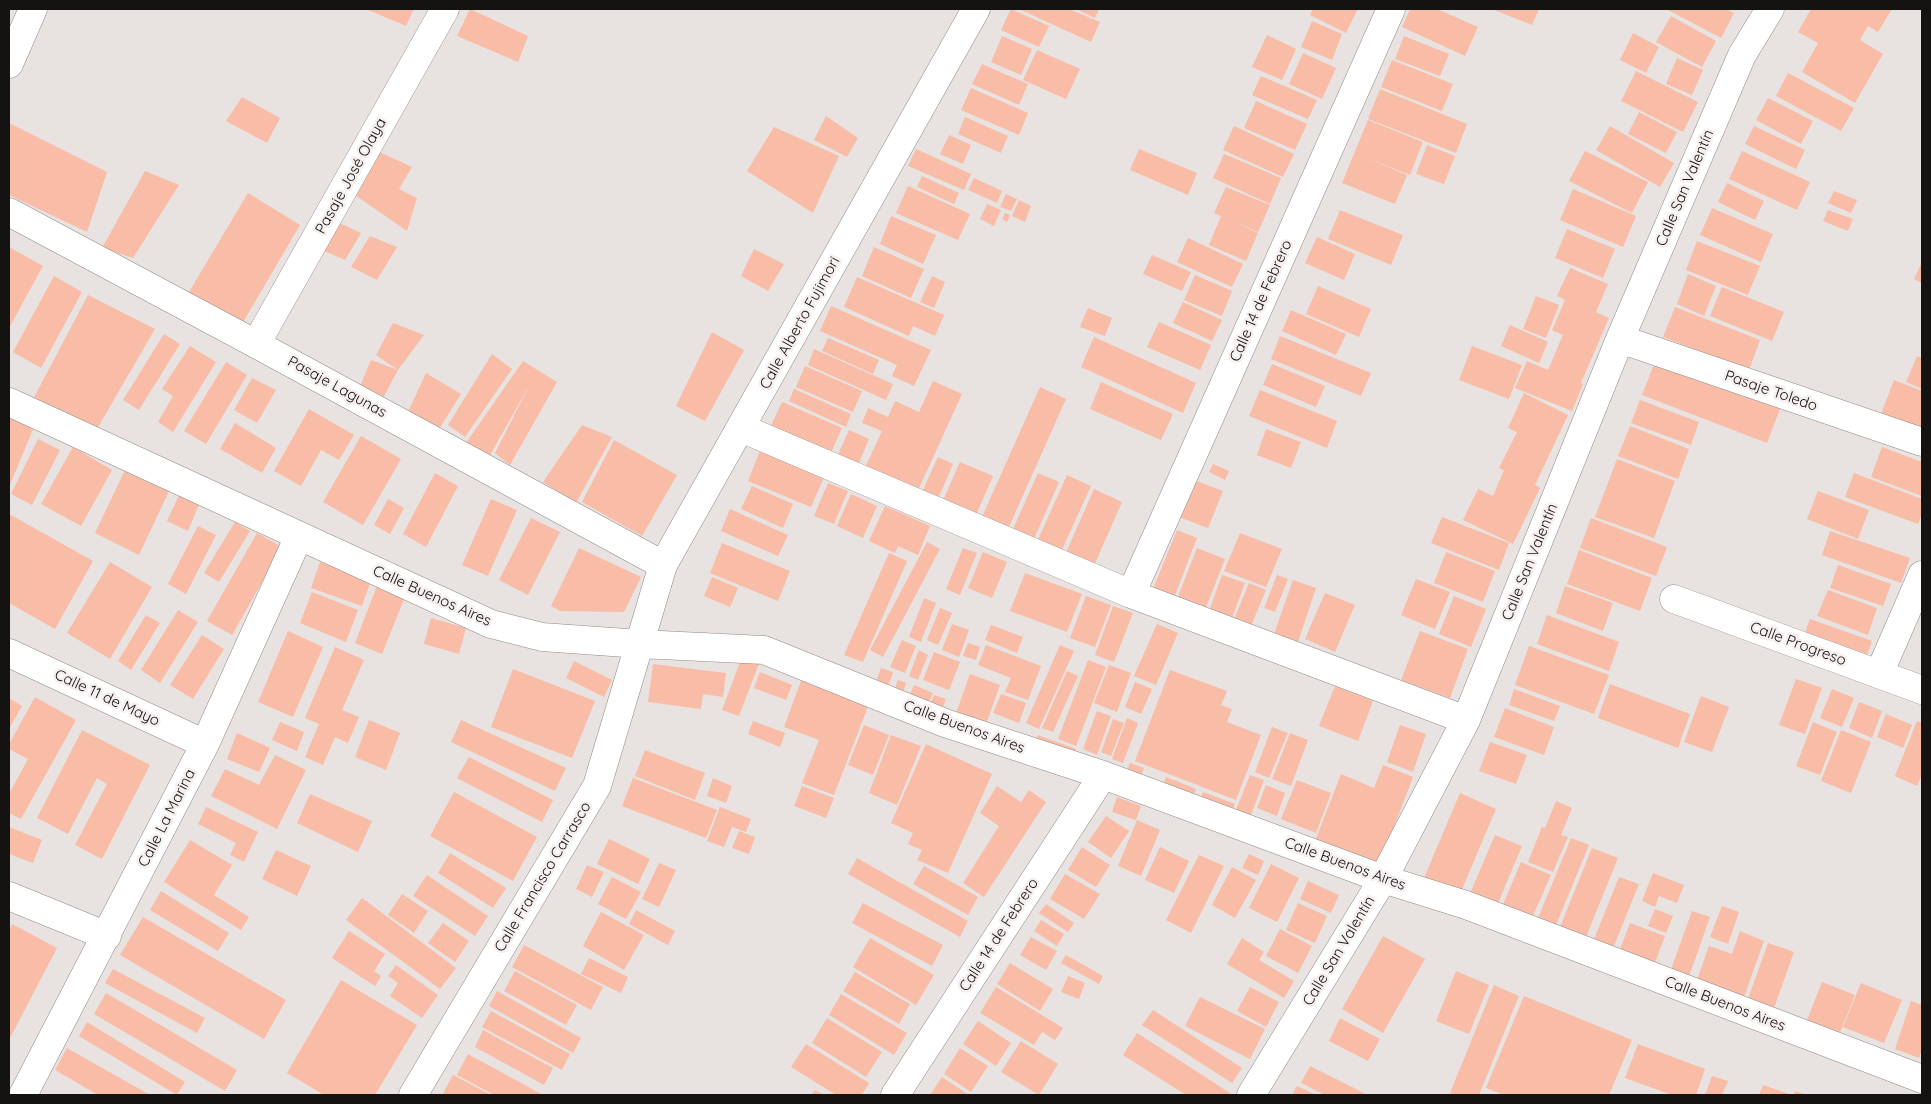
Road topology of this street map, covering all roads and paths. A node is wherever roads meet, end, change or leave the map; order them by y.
1 (33, 9) edge
2 (445, 9) edge
3 (976, 9) edge
4 (1391, 9) edge
5 (1770, 9) edge
6 (9, 64) edge
7 (9, 212) edge
8 (1620, 339) junction
9 (256, 344) junction
10 (9, 402) edge
11 (741, 428) junction
12 (1922, 442) edge
13 (298, 536) junction
14 (663, 565) junction
15 (1922, 575) edge
16 (1131, 594) junction
17 (1674, 599) dead end
18 (640, 644) junction
19 (9, 653) edge
20 (1879, 674) junction
21 (1922, 690) edge
22 (1466, 720) junction
23 (205, 744) junction
24 (1103, 775) junction
25 (1383, 879) junction
26 (9, 896) edge
27 (106, 936) junction
28 (1922, 1079) edge
29 (23, 1095) edge
30 (412, 1095) edge
31 (895, 1095) edge
32 (1251, 1095) edge

1 - 6 street
2 - 9 street, Pasaje José Olaya
3 - 11 street, Calle Alberto Fujimori
4 - 16 street, Calle 14 de Febrero
5 - 8 street, Calle San Valentín
7 - 9 street, Pasaje Lagunas
8 - 12 street, Pasaje Toledo
8 - 22 street, Calle San Valentín
9 - 14 street, Pasaje Lagunas
10 - 13 street, Calle Buenos Aires
11 - 14 street, Calle Alberto Fujimori
11 - 16 street
13 - 18 street, Calle Buenos Aires
13 - 23 street, Calle La Marina
14 - 18 street, Calle Alberto Fujimori
15 - 20 street
16 - 22 street
17 - 20 street, Calle Progreso
18 - 24 street, Calle Buenos Aires
18 - 30 street, Calle Francisco Carrasco
19 - 23 street, Calle 11 de Mayo
20 - 21 street, Calle Progreso
22 - 25 street, Calle San Valentín
23 - 27 street, Calle La Marina
24 - 25 street, Calle Buenos Aires
24 - 31 street, Calle 14 de Febrero
25 - 28 street, Calle Buenos Aires
25 - 32 street, Calle San Valentín
26 - 27 street
27 - 29 street, Calle La Marina

